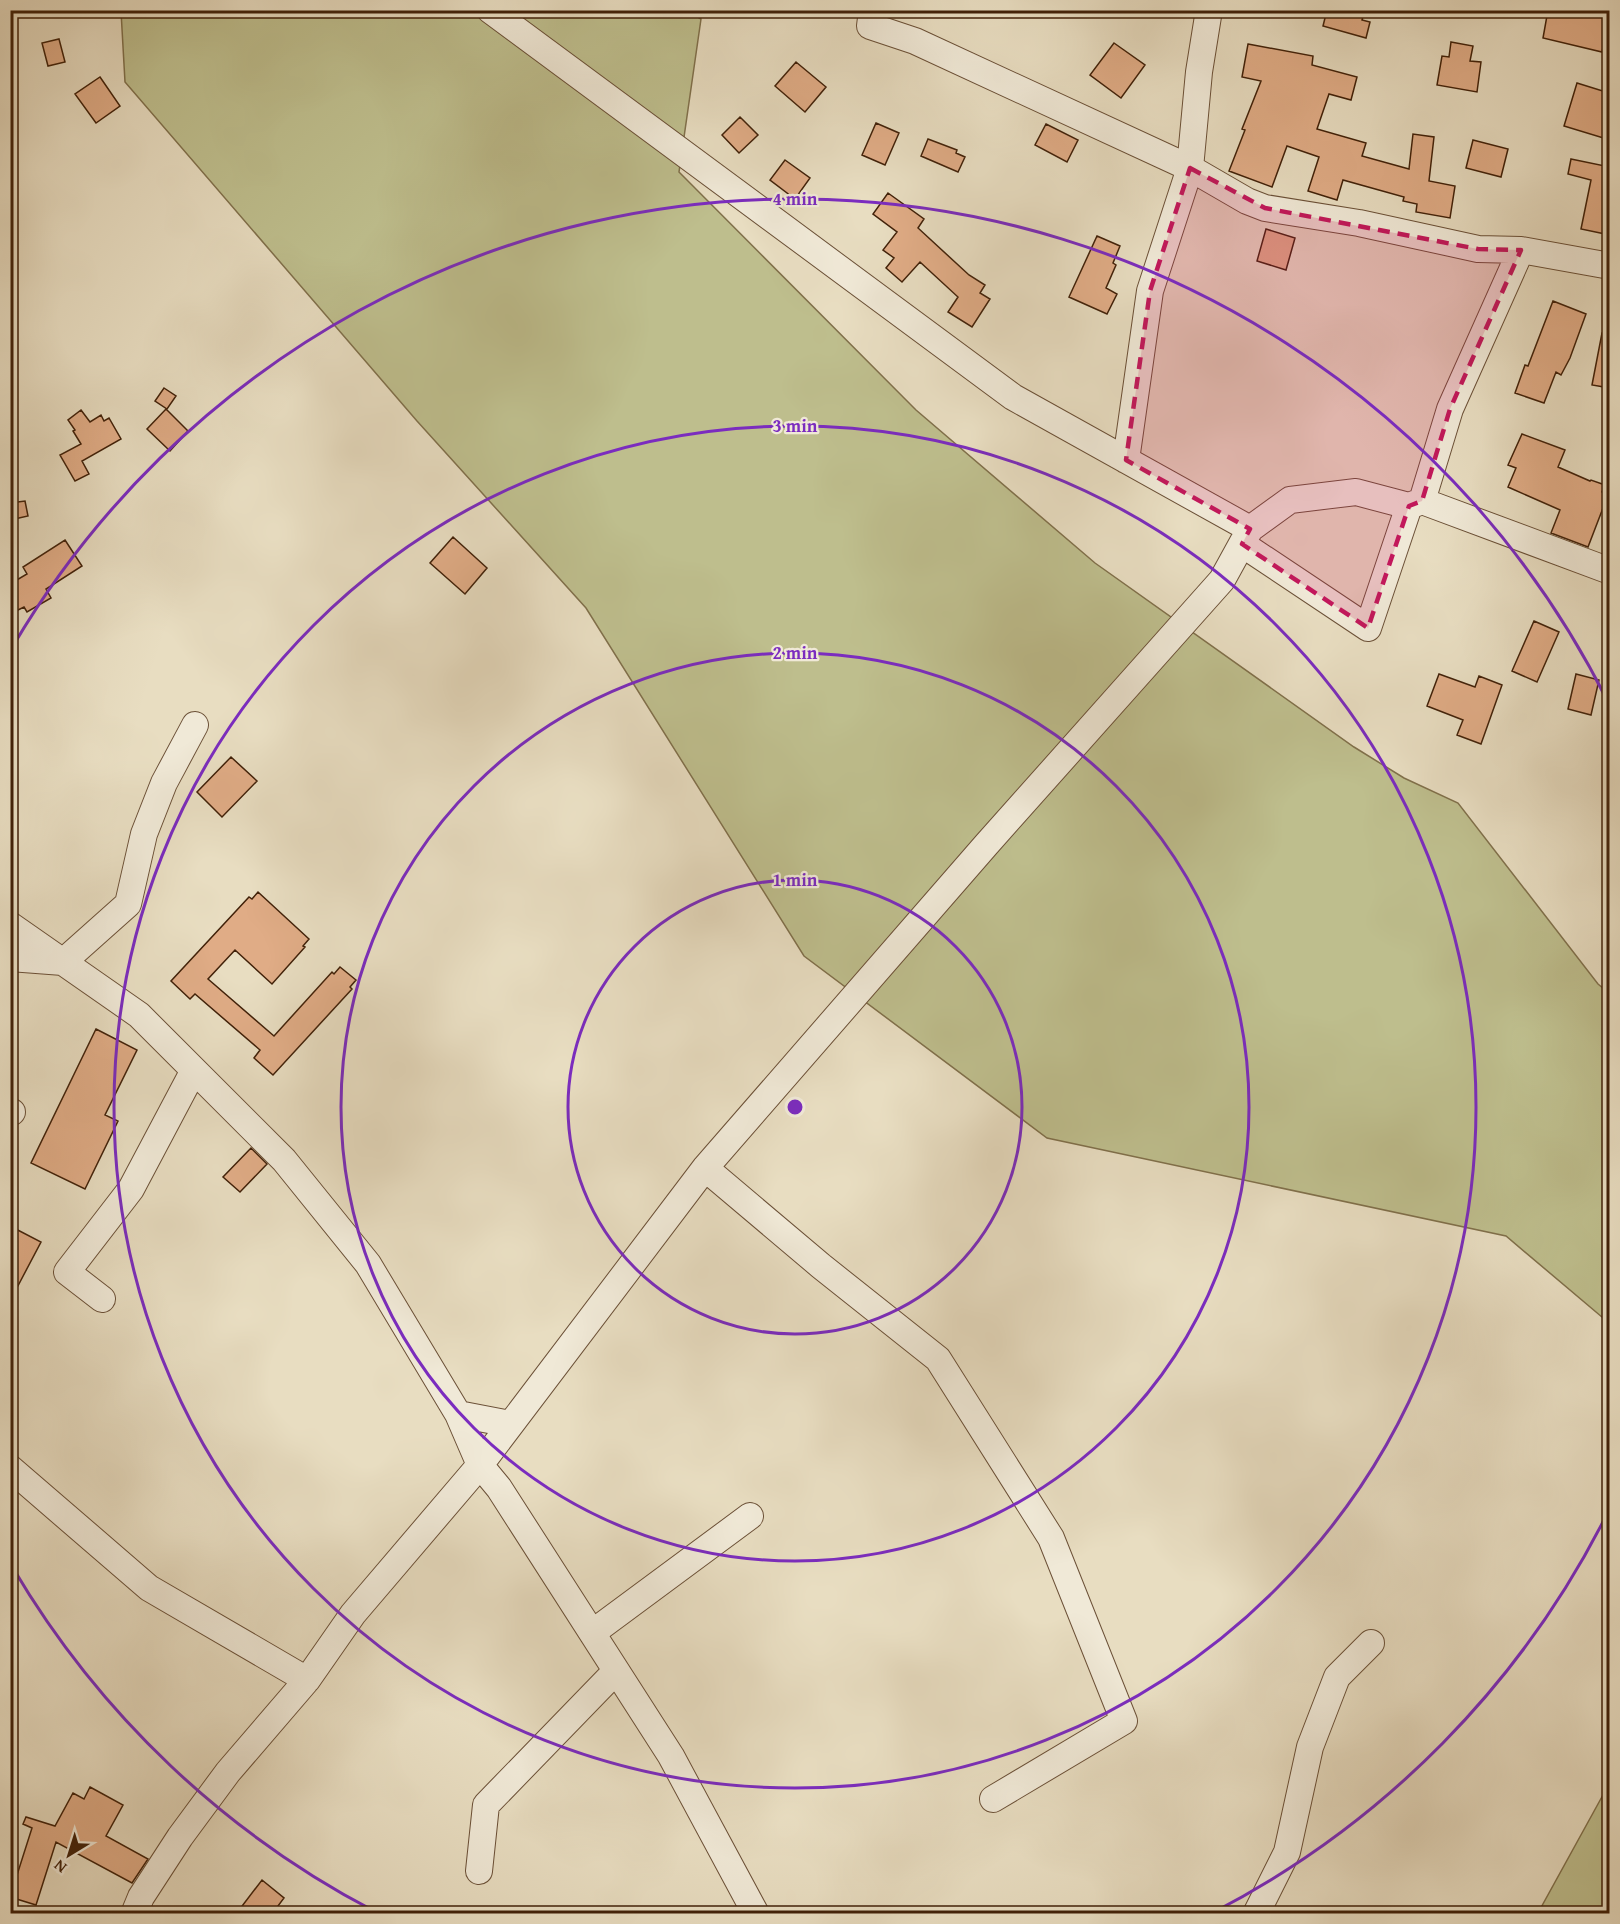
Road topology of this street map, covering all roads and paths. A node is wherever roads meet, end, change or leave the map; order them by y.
1 (490, 10) edge
2 (872, 10) edge
3 (1209, 10) edge
4 (1190, 168) junction
5 (1521, 250) junction
6 (1610, 266) edge
7 (1126, 460) junction
8 (1416, 503) junction
9 (1246, 536) junction
10 (1610, 571) edge
11 (195, 725) dead end
12 (10, 925) edge
13 (10, 958) edge
14 (63, 962) junction
15 (194, 1070) junction
16 (705, 1168) junction
17 (102, 1299) dead end
18 (458, 1414) junction
19 (510, 1424) junction
20 (480, 1465) junction
21 (10, 1468) edge
22 (750, 1516) dead end
23 (592, 1633) junction
24 (1371, 1643) dead end
25 (616, 1671) junction
26 (307, 1680) junction
27 (993, 1799) dead end
28 (479, 1871) dead end
29 (142, 1908) edge
30 (756, 1914) edge
31 (1256, 1914) edge

1 - 7 street
2 - 4 street
3 - 4 street
4 - 5 street
4 - 7 street
5 - 6 street
5 - 8 street
7 - 9 street
8 - 9 street
8 - 9 street
8 - 10 street
9 - 16 street
11 - 14 street
12 - 14 street
13 - 14 street
14 - 15 street
15 - 17 street
15 - 18 street
16 - 19 street
16 - 27 street
18 - 19 street
18 - 20 street
19 - 20 street
20 - 23 street
20 - 26 street
21 - 26 street
22 - 23 street
23 - 25 street
24 - 31 street
25 - 28 street
25 - 30 street
26 - 29 street

